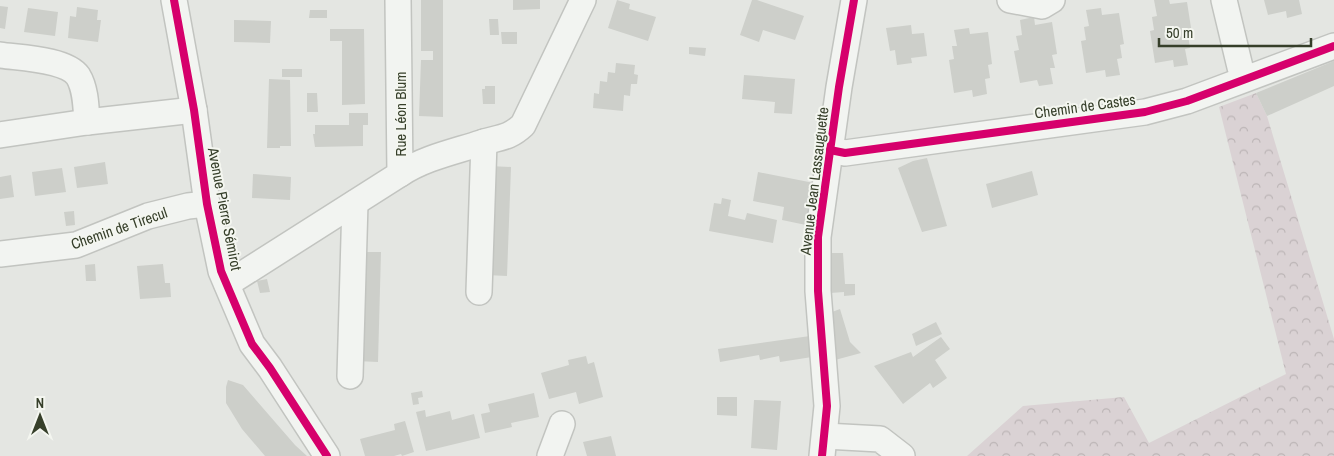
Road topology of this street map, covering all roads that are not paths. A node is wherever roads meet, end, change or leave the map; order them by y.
1 (174, 0) edge
2 (398, 0) edge
3 (583, 0) edge
4 (854, 0) edge
5 (1010, 0) edge
6 (1052, 0) edge
7 (1224, 0) edge
8 (1334, 46) edge
9 (0, 55) edge
10 (1244, 79) junction
11 (194, 110) junction
12 (87, 122) junction
13 (0, 135) edge
14 (484, 142) junction
15 (830, 150) junction
16 (400, 174) junction
17 (355, 203) junction
18 (207, 204) junction
19 (0, 254) edge
20 (227, 284) junction
21 (479, 292) dead end
22 (350, 376) dead end
23 (562, 424) dead end
24 (823, 446) edge
25 (327, 456) edge
26 (550, 456) edge
27 (902, 456) edge

1 - 11 street, Avenue Pierre Sémirot
2 - 16 street, Rue Léon Blum
3 - 14 street
4 - 15 street, Avenue Jean Lassauguette
5 - 6 street
7 - 10 street
8 - 10 street, Chemin de Castes
9 - 12 street
10 - 15 street, Chemin de Castes
11 - 12 street
11 - 18 street, Avenue Pierre Sémirot
12 - 13 street
14 - 16 street
14 - 21 street
15 - 24 street, Avenue Jean Lassauguette
16 - 17 street, Rue Léon Blum
17 - 20 street, Rue Léon Blum
17 - 22 street
18 - 19 street, Chemin de Tirecul
18 - 20 street, Avenue Pierre Sémirot
20 - 25 street, Avenue Pierre Sémirot
23 - 26 street
24 - 27 street

